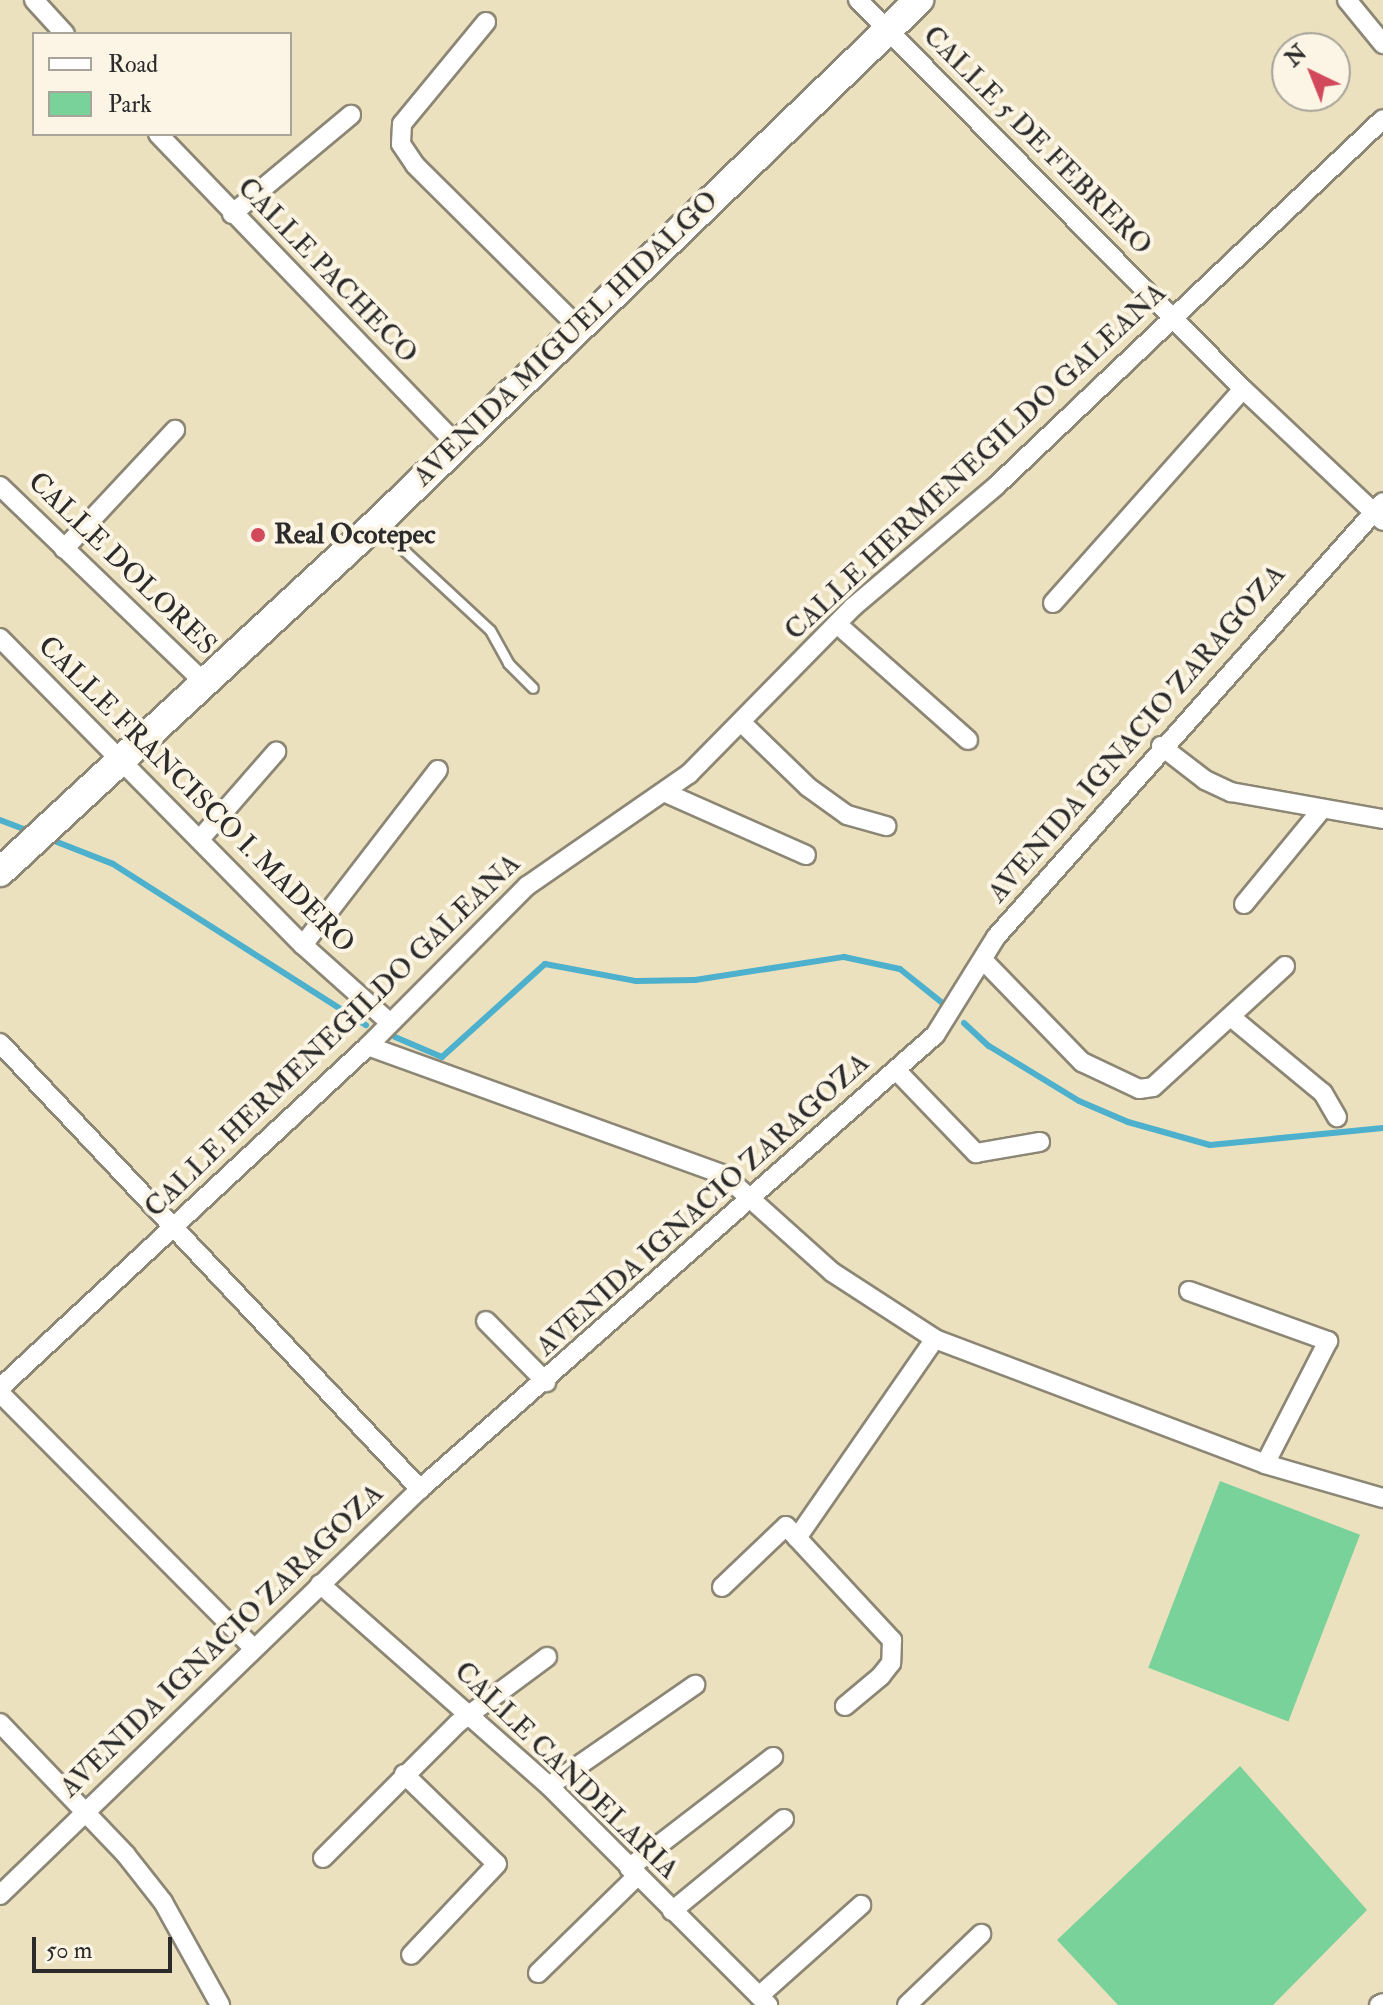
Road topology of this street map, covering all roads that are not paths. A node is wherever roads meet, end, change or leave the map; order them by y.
1 (34, 0) edge
2 (858, 0) edge
3 (919, 0) edge
4 (1347, 0) edge
5 (486, 22) dead end
6 (888, 31) junction
7 (63, 32) edge
8 (1383, 44) edge
9 (351, 115) dead end
10 (1383, 119) edge
11 (160, 136) edge
12 (232, 214) junction
13 (1174, 318) junction
14 (577, 326) junction
15 (1243, 389) junction
16 (175, 430) dead end
17 (457, 445) junction
18 (0, 486) edge
19 (1380, 512) edge
20 (376, 524) junction
21 (64, 549) junction
22 (1053, 603) dead end
23 (837, 624) junction
24 (0, 638) edge
25 (205, 683) junction
26 (533, 688) dead end
27 (741, 722) junction
28 (968, 740) dead end
29 (1161, 746) junction
30 (276, 752) dead end
31 (121, 762) junction
32 (438, 770) dead end
33 (666, 793) junction
34 (1322, 809) junction
35 (1383, 819) edge
36 (886, 826) dead end
37 (200, 839) junction
38 (806, 855) dead end
39 (0, 872) edge
40 (1244, 904) dead end
41 (303, 945) junction
42 (984, 961) junction
43 (1285, 966) dead end
44 (1231, 1017) junction
45 (389, 1022) junction
46 (0, 1043) edge
47 (368, 1046) junction
48 (897, 1071) junction
49 (1337, 1117) dead end
50 (1040, 1142) dead end
51 (751, 1199) junction
52 (173, 1228) junction
53 (1189, 1291) dead end
54 (486, 1321) dead end
55 (935, 1339) junction
56 (546, 1382) junction
57 (0, 1390) edge
58 (1265, 1464) junction
59 (420, 1489) junction
60 (1383, 1498) edge
61 (797, 1538) junction
62 (320, 1584) junction
63 (722, 1587) dead end
64 (253, 1648) junction
65 (547, 1657) dead end
66 (695, 1685) dead end
67 (845, 1706) dead end
68 (468, 1714) junction
69 (0, 1723) edge
70 (773, 1757) dead end
71 (404, 1774) junction
72 (549, 1786) junction
73 (87, 1811) junction
74 (784, 1819) dead end
75 (323, 1858) dead end
76 (633, 1872) junction
77 (0, 1895) edge
78 (861, 1905) dead end
79 (672, 1911) junction
80 (981, 1934) dead end
81 (411, 1955) dead end
82 (538, 1973) dead end
83 (763, 2000) edge
84 (220, 2005) edge
85 (907, 2005) edge

1 - 7 street
2 - 6 street, CALLE 5 DE FEBRERO
3 - 6 main road, AVENIDA MIGUEL HIDALGO
4 - 8 street
5 - 14 street
6 - 13 street, CALLE 5 DE FEBRERO
6 - 14 main road, AVENIDA MIGUEL HIDALGO
9 - 12 street
10 - 13 street, CALLE HERMENEGILDO GALEANA
11 - 12 street, CALLE PACHECO
12 - 17 street, CALLE PACHECO
13 - 15 street, CALLE 5 DE FEBRERO
13 - 23 street, CALLE HERMENEGILDO GALEANA
14 - 17 main road, AVENIDA MIGUEL HIDALGO
15 - 19 street, CALLE 5 DE FEBRERO
15 - 22 street
16 - 21 street
17 - 20 main road, AVENIDA MIGUEL HIDALGO
18 - 21 street, CALLE DOLORES
19 - 29 street, AVENIDA IGNACIO ZARAGOZA
20 - 25 main road, AVENIDA MIGUEL HIDALGO
20 - 26 lane
21 - 25 street, CALLE DOLORES
23 - 27 street, CALLE HERMENEGILDO GALEANA
23 - 28 street
24 - 31 street, CALLE FRANCISCO I. MADERO
25 - 31 main road, AVENIDA MIGUEL HIDALGO
27 - 33 street, CALLE HERMENEGILDO GALEANA
27 - 36 street
29 - 34 street
29 - 42 street, AVENIDA IGNACIO ZARAGOZA
30 - 37 street
31 - 37 street, CALLE FRANCISCO I. MADERO
31 - 39 main road, AVENIDA MIGUEL HIDALGO
32 - 41 street
33 - 38 street
33 - 45 street, CALLE HERMENEGILDO GALEANA
34 - 35 street
34 - 40 street
37 - 41 street, CALLE FRANCISCO I. MADERO
41 - 45 street, CALLE FRANCISCO I. MADERO
42 - 44 street
42 - 48 street, AVENIDA IGNACIO ZARAGOZA
43 - 44 street
44 - 49 street
45 - 47 street, CALLE HERMENEGILDO GALEANA
46 - 52 street
47 - 51 street
47 - 52 street, CALLE HERMENEGILDO GALEANA
48 - 50 street
48 - 51 street, AVENIDA IGNACIO ZARAGOZA
51 - 55 street
51 - 56 street, AVENIDA IGNACIO ZARAGOZA
52 - 57 street, CALLE HERMENEGILDO GALEANA
52 - 59 street
53 - 58 street
54 - 56 street
55 - 58 street
55 - 61 street
56 - 59 street, AVENIDA IGNACIO ZARAGOZA
57 - 64 street
58 - 60 street
59 - 62 street, AVENIDA IGNACIO ZARAGOZA
61 - 63 street
61 - 67 street
62 - 64 street, AVENIDA IGNACIO ZARAGOZA
62 - 68 street, CALLE CANDELARIA
64 - 73 street, AVENIDA IGNACIO ZARAGOZA
65 - 68 street
66 - 72 street
68 - 71 street
68 - 72 street, CALLE CANDELARIA
69 - 73 street
70 - 76 street
71 - 75 street
71 - 81 street
72 - 76 street, CALLE CANDELARIA
73 - 77 street, AVENIDA IGNACIO ZARAGOZA
73 - 84 street
74 - 79 street
76 - 79 street, CALLE CANDELARIA
76 - 82 street
78 - 83 street
79 - 83 street, CALLE CANDELARIA
80 - 85 street

